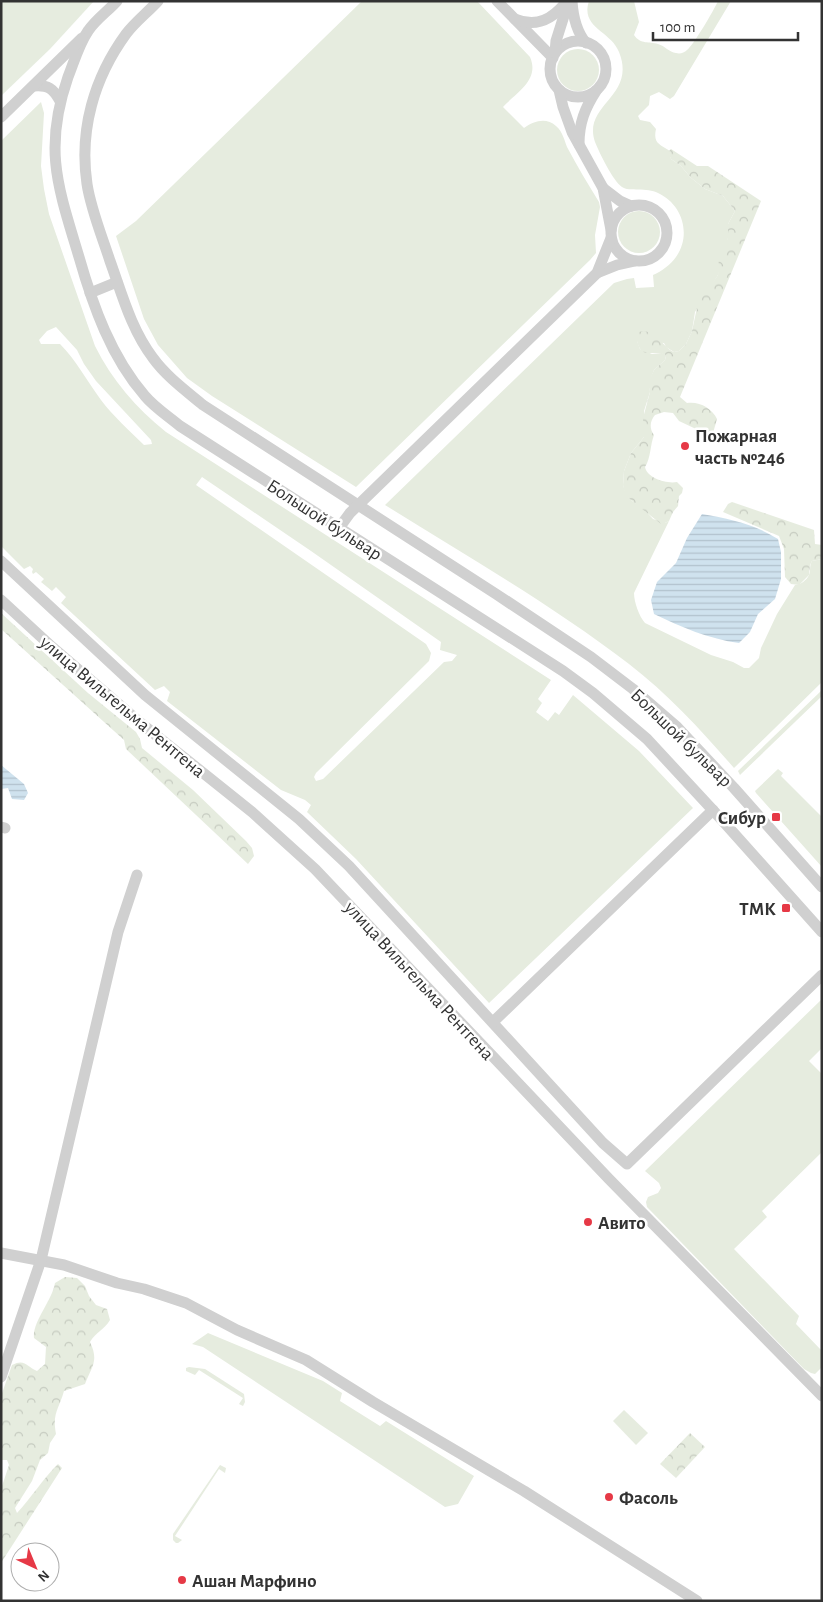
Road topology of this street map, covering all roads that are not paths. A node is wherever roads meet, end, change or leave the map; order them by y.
1 (116, 1) edge
2 (158, 1) edge
3 (497, 1) edge
4 (569, 1) edge
5 (514, 19) junction
6 (88, 31) junction
7 (586, 43) junction
8 (554, 56) junction
9 (34, 86) junction
10 (599, 88) junction
11 (559, 90) junction
12 (60, 101) junction
13 (1, 118) edge
14 (579, 145) junction
15 (603, 188) junction
16 (631, 206) junction
17 (611, 234) junction
18 (636, 261) junction
19 (598, 273) junction
20 (118, 282) junction
21 (90, 293) junction
22 (358, 504) junction
23 (339, 528) junction
24 (1, 561) edge
25 (1, 600) edge
26 (713, 810) junction
27 (137, 875) dead end
28 (822, 887) edge
29 (822, 932) edge
30 (822, 975) edge
31 (492, 1022) junction
32 (1, 1253) edge
33 (41, 1260) junction
34 (1, 1377) edge
35 (819, 1388) edge
36 (697, 1601) edge

1 - 6 street, Большой бульвар
2 - 20 street, Большой бульвар
3 - 5 street
4 - 5 street
4 - 7 street
4 - 8 street
5 - 8 street
6 - 9 street
6 - 12 street, Большой бульвар
7 - 8 street
7 - 10 street
8 - 11 street
9 - 12 street
9 - 13 street
10 - 11 street
10 - 14 street
11 - 14 street
12 - 21 street, Большой бульвар
14 - 15 street
15 - 16 street
15 - 17 street
16 - 17 street
16 - 18 street
17 - 18 street
17 - 19 street
18 - 19 street
19 - 22 street
20 - 21 street
20 - 22 street, Большой бульвар
21 - 23 street, Большой бульвар
22 - 23 street
22 - 28 street, Большой бульвар
23 - 26 street, Большой бульвар
24 - 31 street, улица Вильгельма Рентгена
25 - 35 street, улица Вильгельма Рентгена
26 - 29 street, Большой бульвар
26 - 31 street
27 - 33 street
30 - 31 street, улица Вильгельма Рентгена
32 - 33 street
33 - 34 street
33 - 36 street

